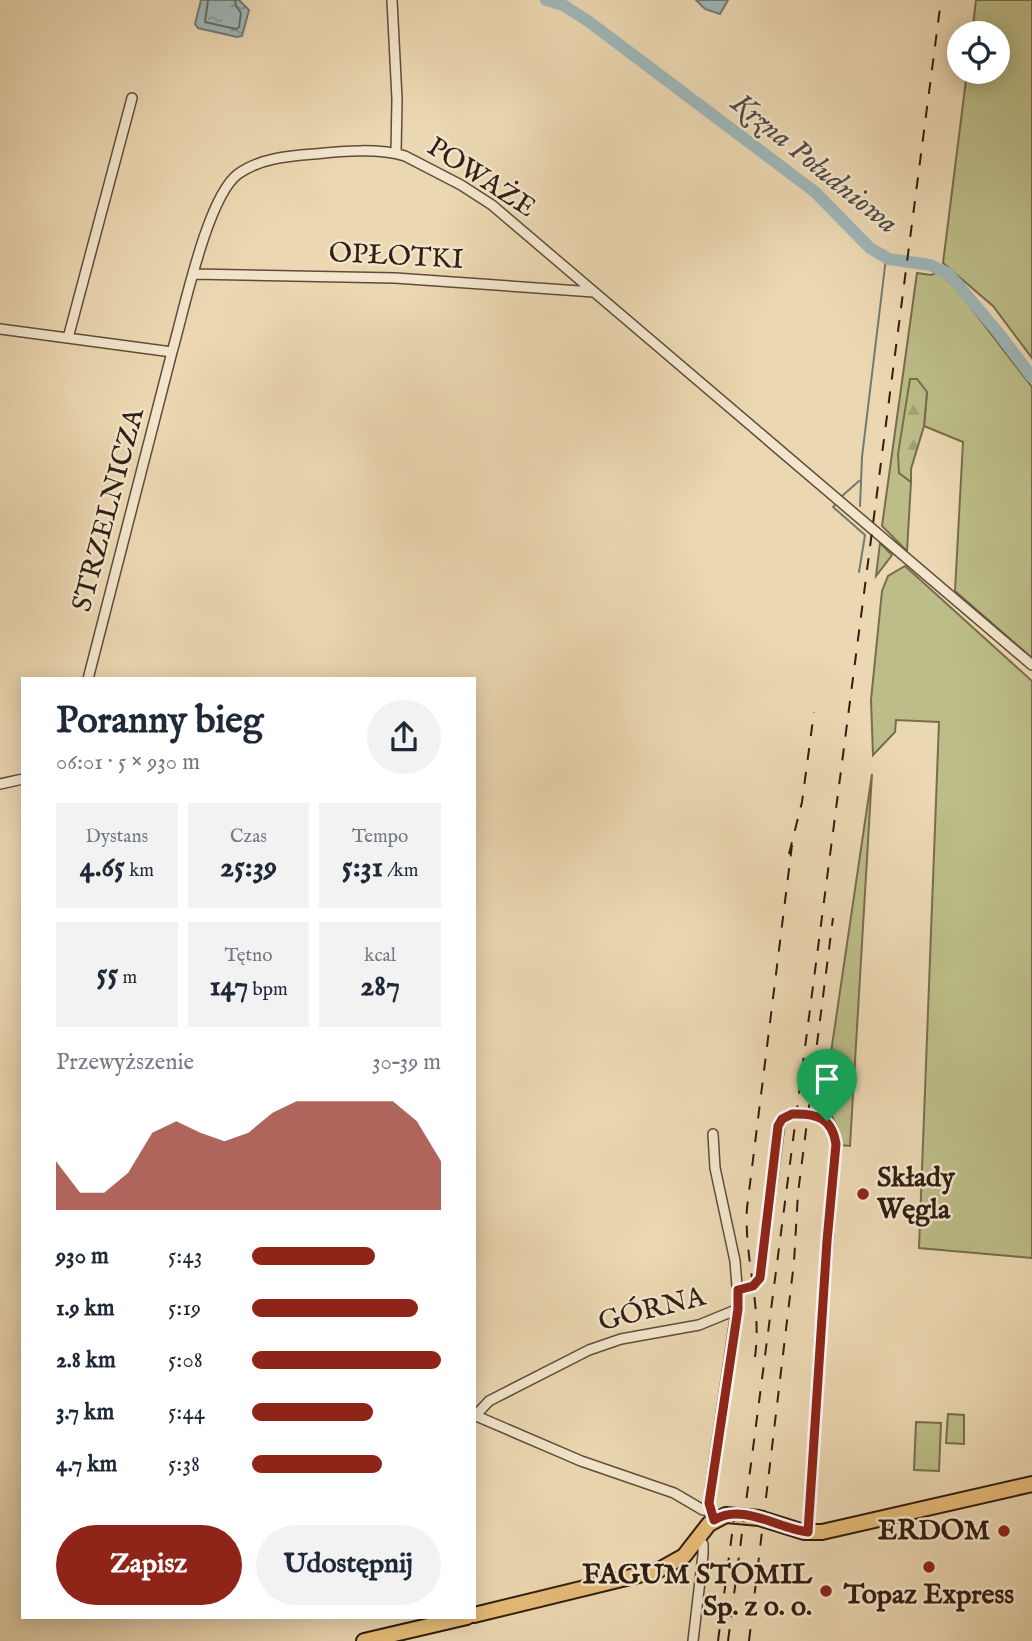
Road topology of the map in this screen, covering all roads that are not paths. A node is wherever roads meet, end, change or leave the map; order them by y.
1 (392, 0) edge
2 (132, 98) dead end
3 (396, 153) junction
4 (194, 274) junction
5 (595, 292) junction
6 (0, 329) edge
7 (68, 338) junction
8 (172, 352) junction
9 (1032, 665) edge
10 (90, 677) edge
11 (21, 779) edge
12 (0, 784) edge
13 (713, 1134) dead end
14 (738, 1290) junction
15 (738, 1309) junction
16 (476, 1414) edge
17 (476, 1415) edge
18 (1032, 1484) edge
19 (711, 1515) junction
20 (808, 1532) junction
21 (699, 1539) junction
22 (476, 1615) edge
23 (458, 1619) edge
24 (364, 1641) edge
25 (693, 1641) edge

1 - 3 street
2 - 7 street
3 - 4 street, POWAŻE
3 - 5 street, POWAŻE
4 - 5 street, OPŁOTKI
4 - 8 street, POWAŻE
5 - 9 street, POWAŻE
6 - 7 street
7 - 8 street
8 - 10 street, STRZELNICZA
11 - 12 street
13 - 14 street
14 - 15 street
14 - 20 street
15 - 16 street, GÓRNA
15 - 19 street
17 - 19 street
18 - 20 main road
19 - 20 main road
19 - 21 main road
21 - 22 main road
21 - 25 street
23 - 24 main road

